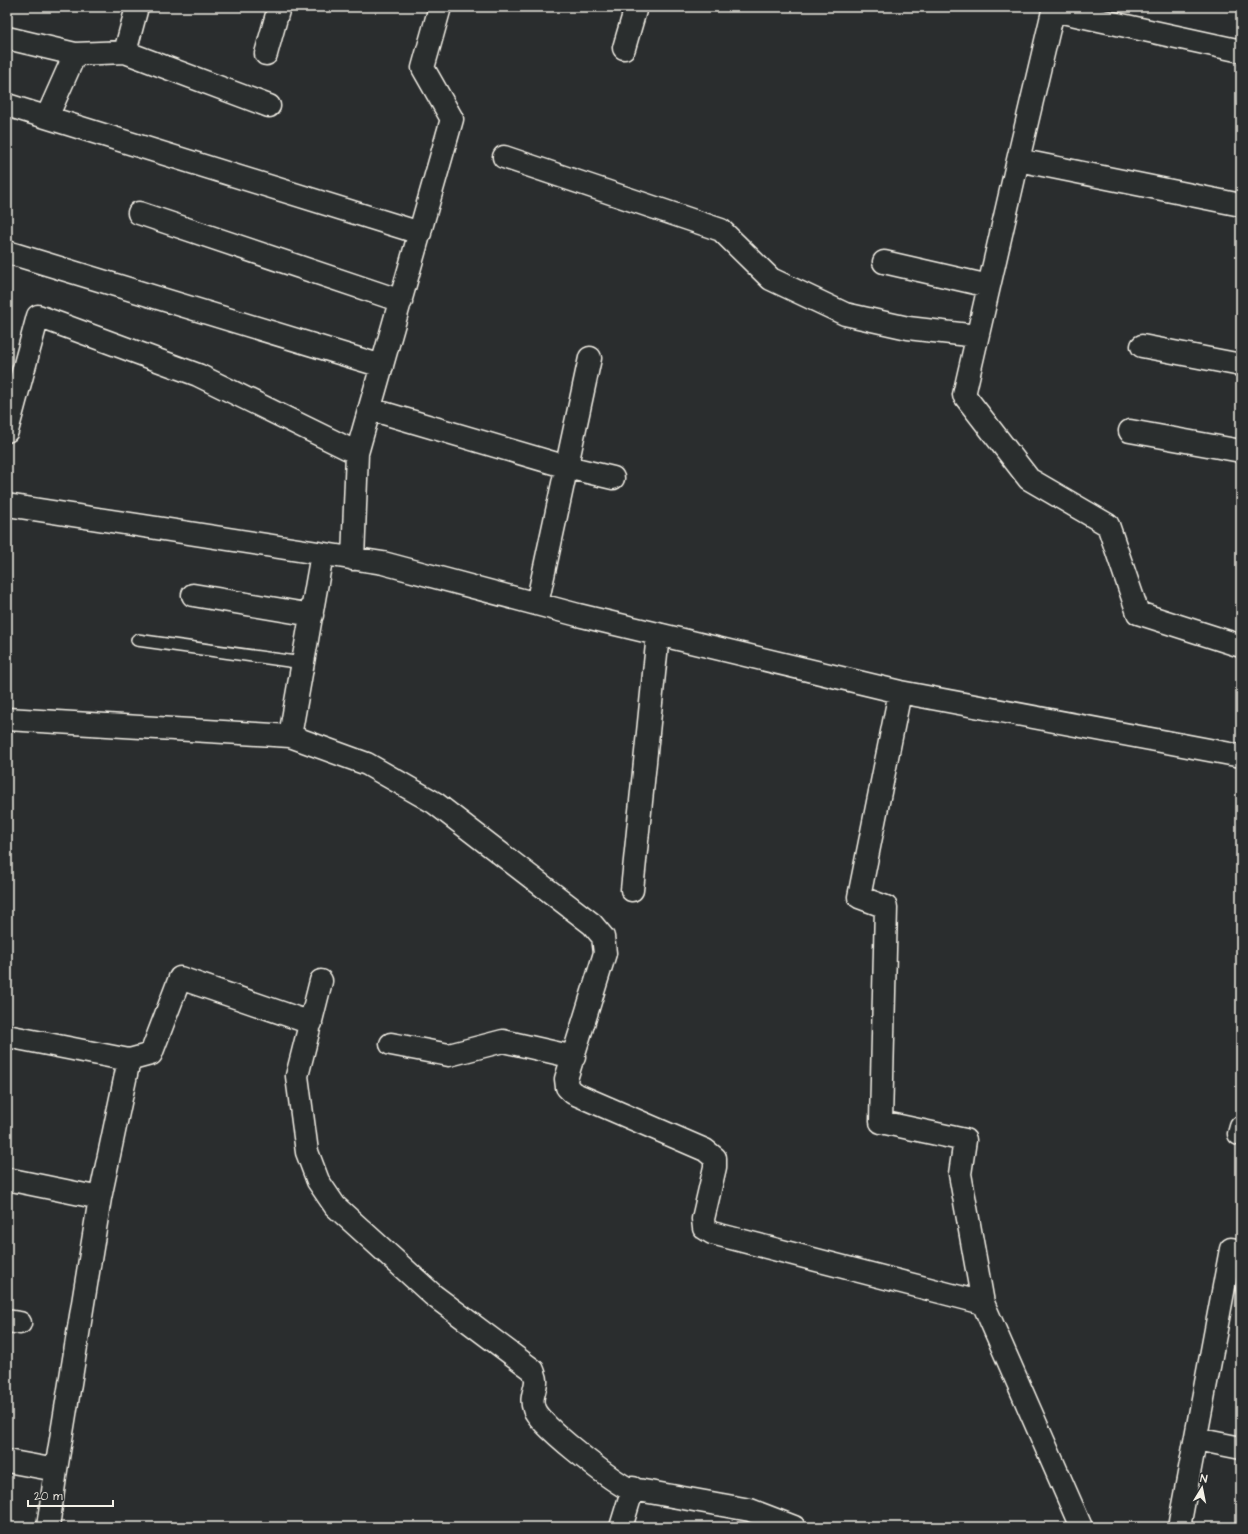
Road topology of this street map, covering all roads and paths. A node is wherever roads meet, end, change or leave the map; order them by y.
1 (137, 7) edge
2 (279, 7) edge
3 (440, 7) edge
4 (636, 7) edge
5 (1054, 8) edge
6 (7, 38) edge
7 (624, 48) dead end
8 (1241, 51) edge
9 (125, 52) junction
10 (75, 54) junction
11 (266, 54) dead end
12 (7, 105) edge
13 (269, 106) dead end
14 (47, 117) junction
15 (504, 157) dead end
16 (1018, 160) junction
17 (1241, 205) edge
18 (139, 213) dead end
19 (420, 233) junction
20 (7, 252) edge
21 (884, 262) dead end
22 (989, 286) junction
23 (401, 301) junction
24 (978, 336) junction
25 (1142, 346) dead end
26 (590, 358) dead end
27 (1241, 365) edge
28 (382, 366) junction
29 (370, 409) junction
30 (7, 431) edge
31 (1130, 431) dead end
32 (1241, 451) edge
33 (357, 453) junction
34 (567, 467) junction
35 (613, 478) dead end
36 (7, 505) edge
37 (322, 554) junction
38 (353, 559) junction
39 (193, 596) dead end
40 (537, 604) junction
41 (312, 614) junction
42 (658, 634) junction
43 (137, 640) dead end
44 (1241, 646) edge
45 (303, 663) junction
46 (900, 692) junction
47 (7, 718) edge
48 (290, 736) junction
49 (1241, 756) edge
50 (632, 890) dead end
51 (321, 981) dead end
52 (311, 1023) junction
53 (7, 1036) edge
54 (391, 1044) dead end
55 (574, 1056) junction
56 (129, 1060) junction
57 (7, 1179) edge
58 (100, 1198) junction
59 (1241, 1251) edge
60 (983, 1303) junction
61 (1196, 1439) junction
62 (1241, 1448) edge
63 (7, 1461) edge
64 (56, 1470) junction
65 (633, 1488) junction
66 (48, 1527) edge
67 (621, 1527) edge
68 (794, 1527) edge
69 (1081, 1527) edge
70 (1179, 1527) edge

1 - 9 street
2 - 11 street
3 - 19 street
4 - 7 street
5 - 8 street
5 - 16 street
6 - 10 street
9 - 10 street
9 - 13 street
10 - 14 street
12 - 14 street
14 - 19 street
15 - 24 street
16 - 17 street
16 - 22 street
18 - 23 street
19 - 23 street
20 - 28 street
21 - 22 street
22 - 24 street
23 - 28 street
24 - 44 street
25 - 27 street
26 - 34 street
28 - 29 street
29 - 33 street
29 - 34 street
30 - 33 street
31 - 32 street
33 - 38 street
34 - 35 street
34 - 40 street
36 - 37 street
37 - 38 street
37 - 41 street
38 - 40 street
39 - 41 street
40 - 42 street
41 - 45 street
42 - 46 street
42 - 50 street
43 - 45 lane
45 - 48 street
46 - 49 street
46 - 60 street
47 - 48 street
48 - 55 street
51 - 52 street
52 - 56 street
52 - 65 street
53 - 56 street
54 - 55 street
55 - 60 street
56 - 58 street
57 - 58 street
58 - 64 street
59 - 61 street
60 - 69 street
61 - 62 street
61 - 70 street
63 - 64 street
64 - 66 street
65 - 67 street
65 - 68 street

